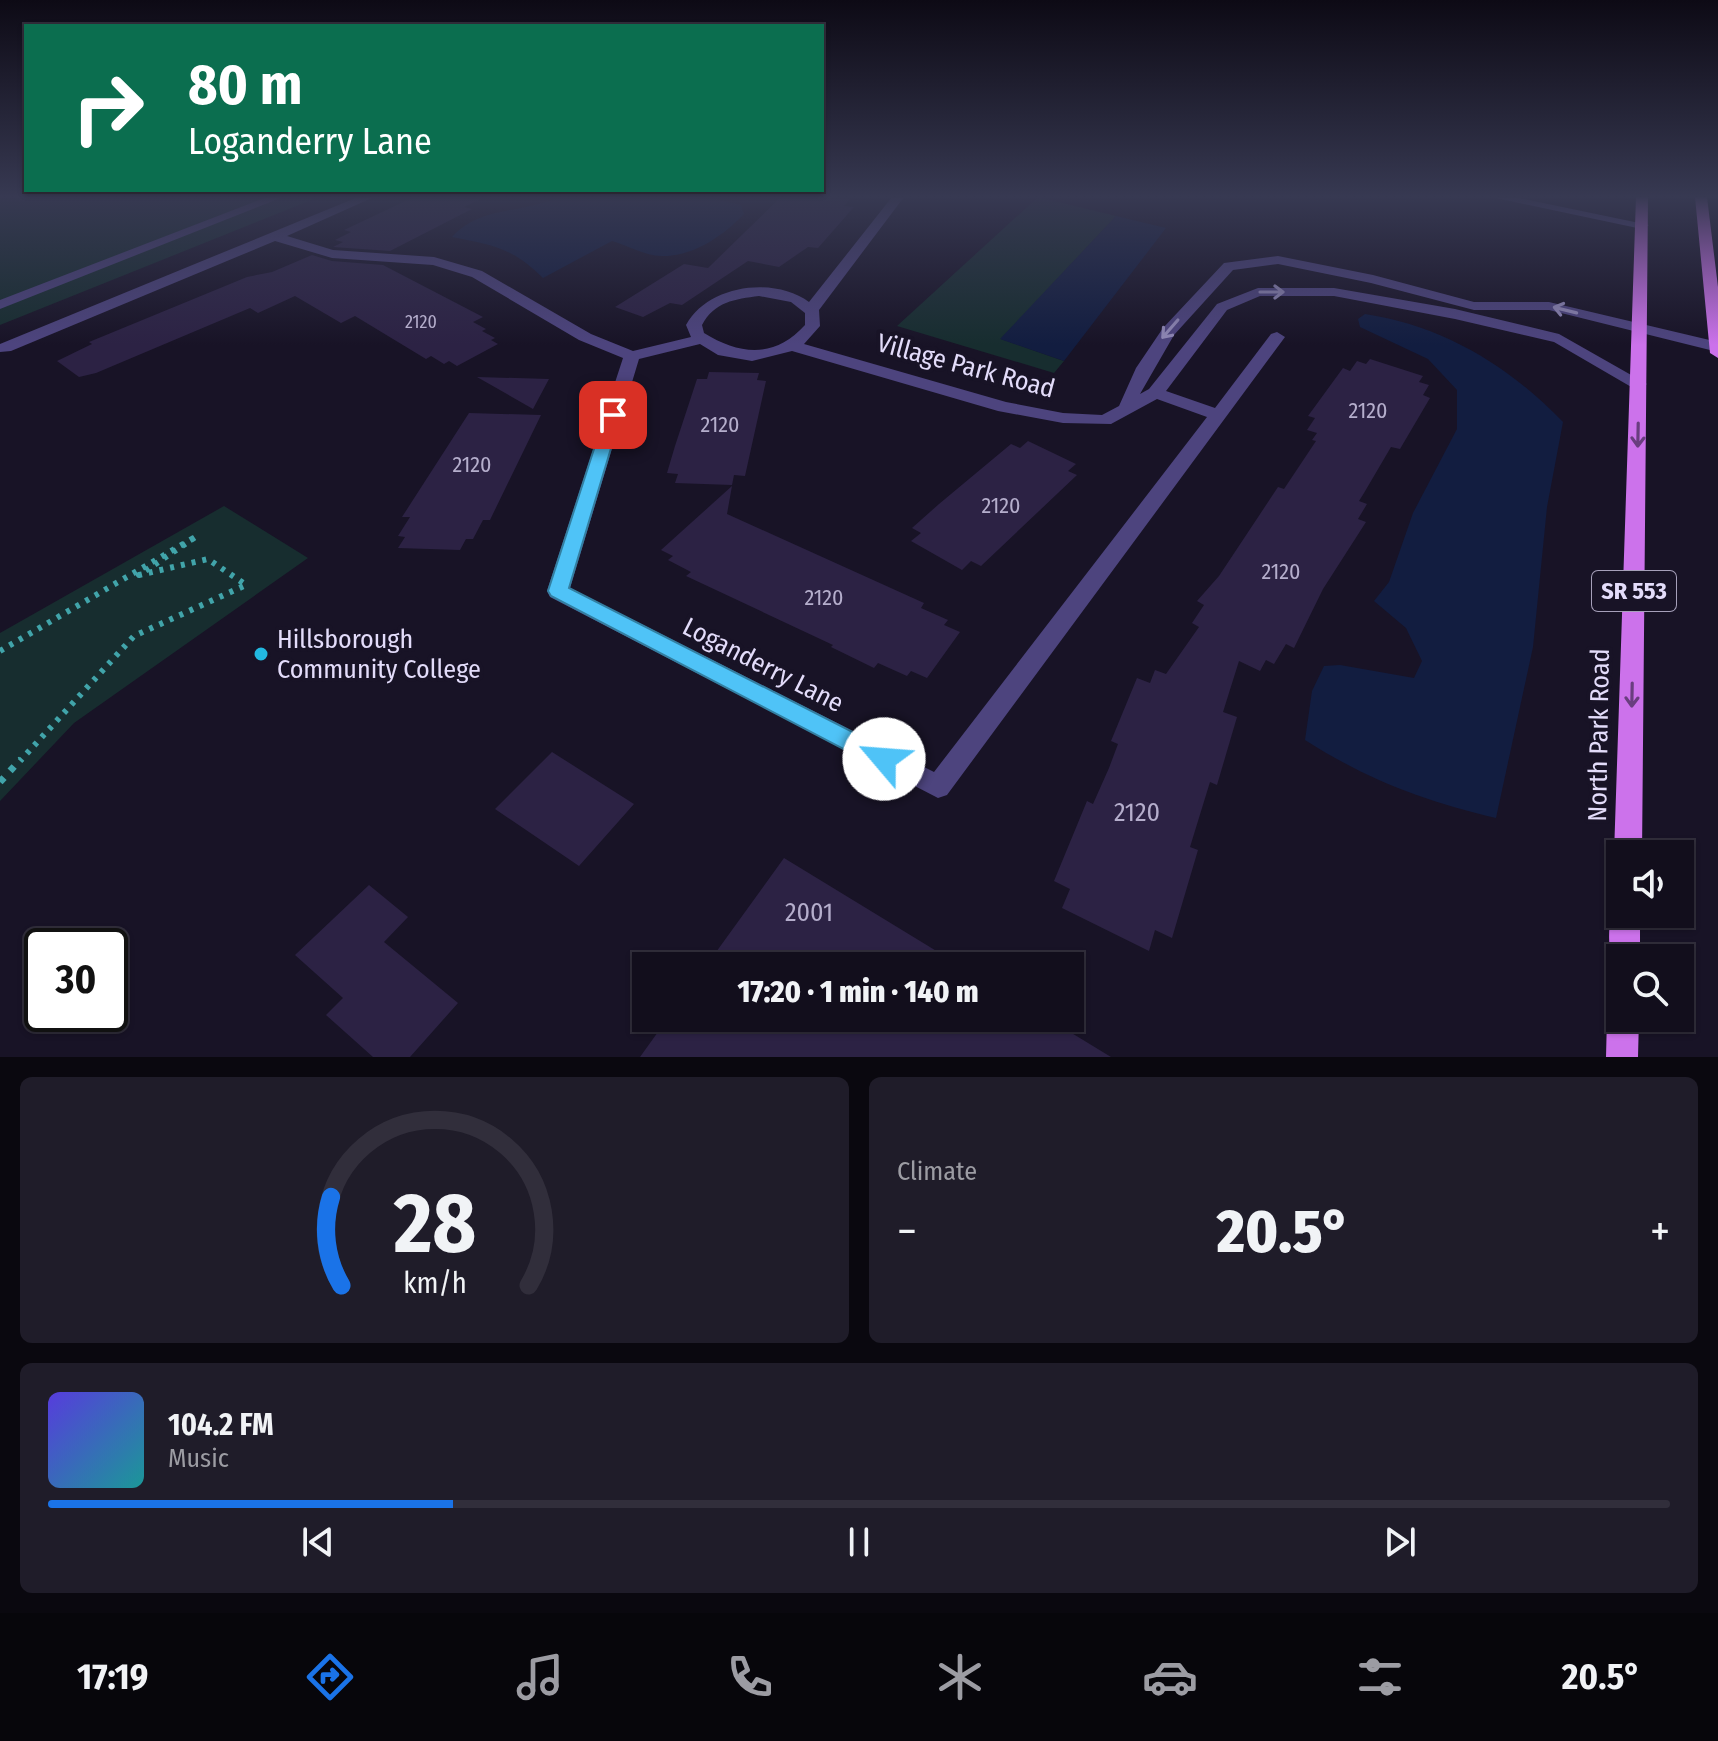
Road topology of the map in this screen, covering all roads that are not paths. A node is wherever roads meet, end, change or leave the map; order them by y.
1 (150, 246) edge
2 (249, 246) edge
3 (307, 246) edge
4 (860, 246) edge
5 (1642, 246) edge
6 (1707, 246) edge
7 (1338, 272) junction
8 (1339, 293) junction
9 (1200, 295) junction
10 (1229, 304) junction
11 (0, 305) edge
12 (811, 310) junction
13 (1473, 312) junction
14 (1640, 329) junction
15 (1277, 337) dead end
16 (701, 339) junction
17 (793, 346) junction
18 (5, 348) dead end
19 (1718, 349) edge
20 (632, 356) junction
21 (1639, 384) junction
22 (1155, 393) junction
23 (1126, 409) junction
24 (1219, 416) junction
25 (1628, 840) edge
26 (1623, 1032) edge
27 (1622, 1057) edge

1 - 11 street
2 - 18 street
3 - 20 street
4 - 12 street
5 - 14 main road, SR 553
6 - 19 main road
7 - 8 street
7 - 9 street, Village Park Road
7 - 13 street, Village Park Road
10 -> 8 street, Village Park Road
8 - 13 street, Village Park Road
9 - 10 street
9 -> 23 street, Village Park Road
10 - 22 street, Village Park Road
12 - 16 street
12 - 17 street
14 -> 13 street, Village Park Road
13 - 21 street, Village Park Road
14 - 19 street, Village Park Road
14 - 21 main road, North Park Road / SR 553
15 - 24 street, Loganderry Lane
16 - 17 street, Village Park Road
16 - 20 street
17 - 23 street, Village Park Road
20 - 24 street, Loganderry Lane
21 -> 25 main road, North Park Road / SR 553
22 - 23 street, Village Park Road
22 - 24 street
26 - 27 main road

